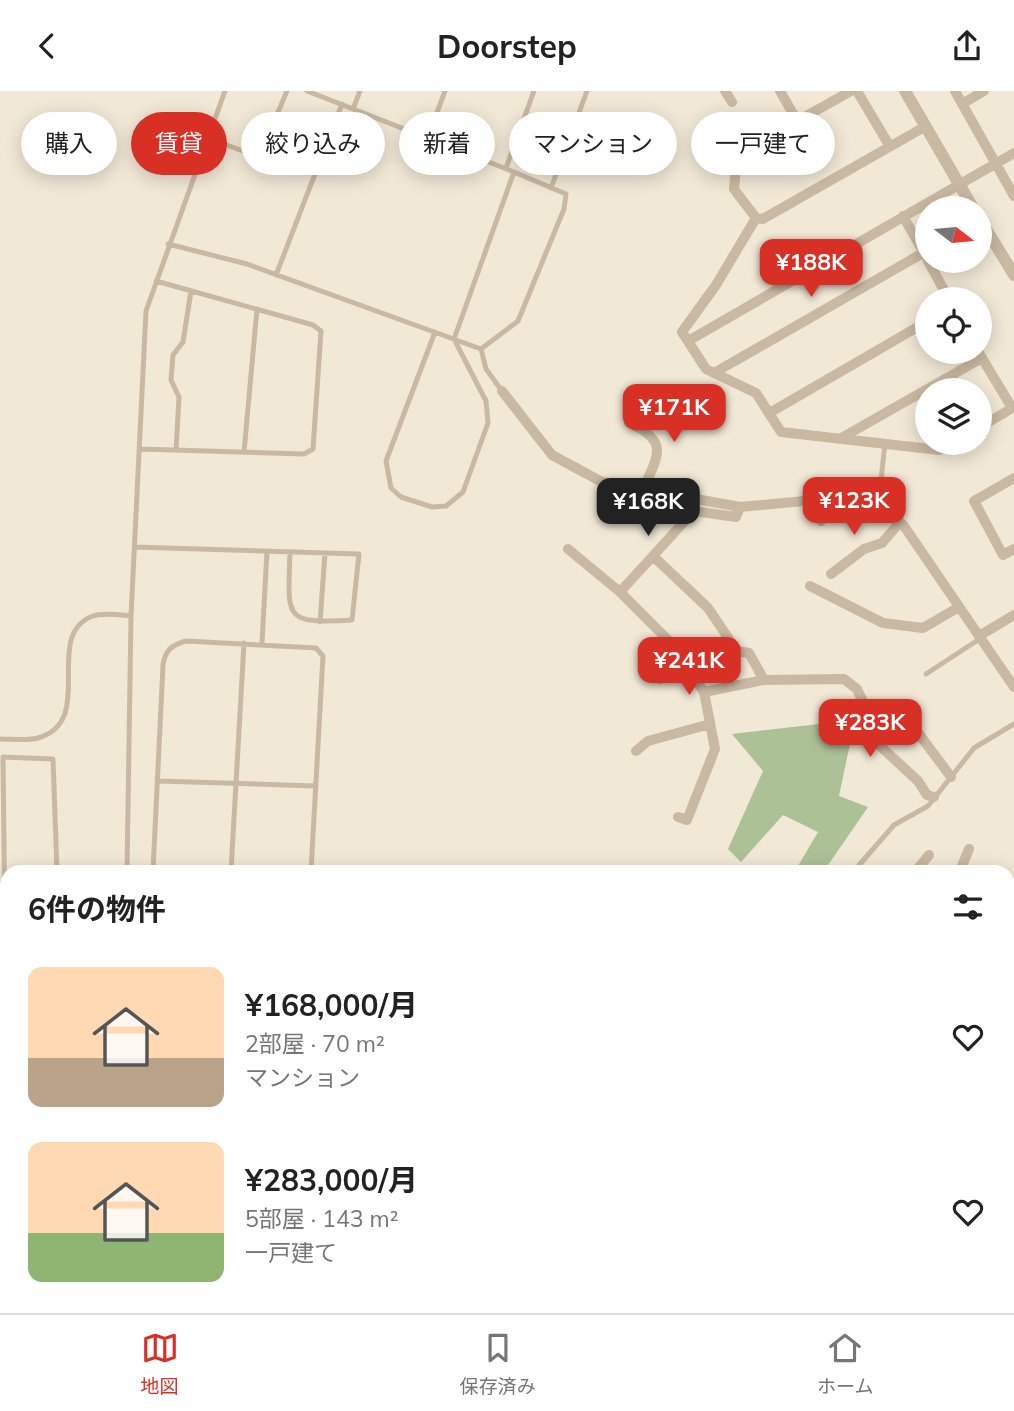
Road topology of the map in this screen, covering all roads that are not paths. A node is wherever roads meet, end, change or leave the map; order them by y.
1 (225, 91) edge
2 (287, 91) edge
3 (307, 91) edge
4 (360, 91) edge
5 (445, 91) edge
6 (534, 91) edge
7 (587, 91) edge
8 (725, 91) edge
9 (780, 91) edge
10 (851, 91) edge
11 (858, 91) edge
12 (905, 91) edge
13 (955, 91) edge
14 (984, 91) edge
15 (732, 102) dead end
16 (342, 104) junction
17 (962, 104) junction
18 (353, 109) junction
19 (217, 112) edge
20 (437, 112) edge
21 (792, 112) edge
22 (810, 112) edge
23 (399, 126) edge
24 (926, 126) junction
25 (227, 145) edge
26 (889, 145) junction
27 (1014, 153) edge
28 (996, 162) junction
29 (495, 163) edge
30 (506, 167) junction
31 (509, 169) edge
32 (194, 175) edge
33 (512, 175) edge
34 (520, 175) edge
35 (735, 175) edge
36 (959, 185) junction
37 (551, 188) junction
38 (966, 196) edge
39 (1014, 196) edge
40 (903, 216) junction
41 (756, 218) junction
42 (915, 238) edge
43 (992, 239) edge
44 (169, 244) junction
45 (915, 264) edge
46 (276, 275) junction
47 (1014, 275) edge
48 (156, 281) junction
49 (191, 291) junction
50 (257, 309) junction
51 (915, 329) edge
52 (435, 333) junction
53 (454, 339) junction
54 (688, 341) junction
55 (481, 349) junction
56 (965, 364) edge
57 (986, 364) edge
58 (714, 373) junction
59 (502, 391) joint
60 (1013, 408) edge
61 (771, 412) junction
62 (992, 420) edge
63 (629, 423) dead end
64 (843, 437) junction
65 (885, 443) junction
66 (915, 447) edge
67 (140, 449) junction
68 (176, 450) junction
69 (244, 452) junction
70 (1014, 478) edge
71 (643, 489) junction
72 (810, 500) junction
73 (740, 507) junction
74 (878, 508) junction
75 (821, 521) dead end
76 (900, 522) junction
77 (135, 547) junction
78 (1014, 549) edge
79 (267, 551) junction
80 (575, 551) dead end
81 (290, 552) junction
82 (325, 553) junction
83 (653, 556) junction
84 (831, 574) dead end
85 (810, 586) dead end
86 (620, 592) junction
87 (959, 607) junction
88 (131, 615) junction
89 (1014, 615) edge
90 (320, 622) junction
91 (980, 637) junction
92 (244, 643) junction
93 (262, 643) junction
94 (737, 651) junction
95 (684, 662) junction
96 (926, 674) dead end
97 (660, 679) dead end
98 (696, 680) junction
99 (764, 680) junction
100 (746, 684) junction
101 (1014, 687) edge
102 (704, 692) junction
103 (747, 697) dead end
104 (710, 724) junction
105 (1014, 724) edge
106 (913, 726) dead end
107 (0, 739) edge
108 (636, 751) dead end
109 (951, 777) junction
110 (159, 782) junction
111 (237, 785) junction
112 (315, 786) junction
113 (934, 797) junction
114 (678, 817) dead end
115 (969, 849) dead end
116 (929, 855) dead end
117 (4, 865) edge
118 (57, 865) edge
119 (127, 865) edge
120 (153, 865) edge
121 (231, 865) edge
122 (311, 865) edge
123 (859, 865) edge
124 (921, 865) edge
125 (962, 865) edge

1 - 19 lane
2 - 25 lane
3 - 16 lane
4 - 18 lane
5 - 20 lane
6 - 30 lane
7 - 37 lane
8 - 15 street
9 - 21 street
10 - 22 street
11 - 26 street
12 - 24 street
13 - 17 street
14 - 17 street
16 - 18 lane
16 - 46 lane
17 - 28 street
18 - 23 lane
24 - 26 street
24 - 36 street
26 - 41 street
27 - 28 street
28 - 36 street
28 - 39 street
29 - 30 lane
30 - 31 lane
32 - 44 lane
33 - 53 lane
34 - 37 lane
35 - 41 street
36 - 38 street
36 - 40 street
37 - 55 lane
40 - 42 street
40 - 54 street
41 - 54 street
43 - 47 street
44 - 46 lane
44 - 48 lane
45 - 58 street
46 - 52 lane
48 - 49 lane
48 - 67 lane
49 - 50 lane
49 - 68 lane
50 - 69 lane
50 - 69 lane
51 - 61 street
52 - 53 lane
52 - 53 lane
53 - 55 lane
54 - 58 street
55 - 59 lane
56 - 64 street
57 - 60 street
58 - 61 street
59 - 71 street
60 - 62 street
61 - 64 street
63 - 71 street
64 - 65 street
65 - 66 street
65 - 74 lane
67 - 68 lane
67 - 77 lane
68 - 69 lane
70 - 78 street
71 - 73 street
72 - 73 street
72 - 74 street
72 - 75 street
73 - 83 street
74 - 76 street
76 - 84 street
76 - 87 street
77 - 79 lane
77 - 88 lane
79 - 81 lane
79 - 93 lane
80 - 86 street
81 - 82 lane
81 - 90 lane
82 - 90 lane
82 - 90 lane
83 - 86 street
83 - 94 street
85 - 87 street
86 - 95 street
87 - 91 street
88 - 107 lane
88 - 119 lane
89 - 91 street
91 - 96 lane
91 - 101 street
92 - 93 lane
92 - 110 lane
92 - 111 lane
93 - 112 lane
94 - 98 street
94 - 99 street
95 - 97 street
95 - 98 street
98 - 102 street
99 - 100 street
99 - 113 street
100 - 102 street
100 - 103 street
102 - 104 street
104 - 108 street
104 - 114 street
105 - 109 lane
106 - 109 street
109 - 113 lane
110 - 111 lane
110 - 120 lane
111 - 112 lane
111 - 121 lane
112 - 122 lane
113 - 123 lane
115 - 125 street
116 - 124 street
117 - 118 lane

